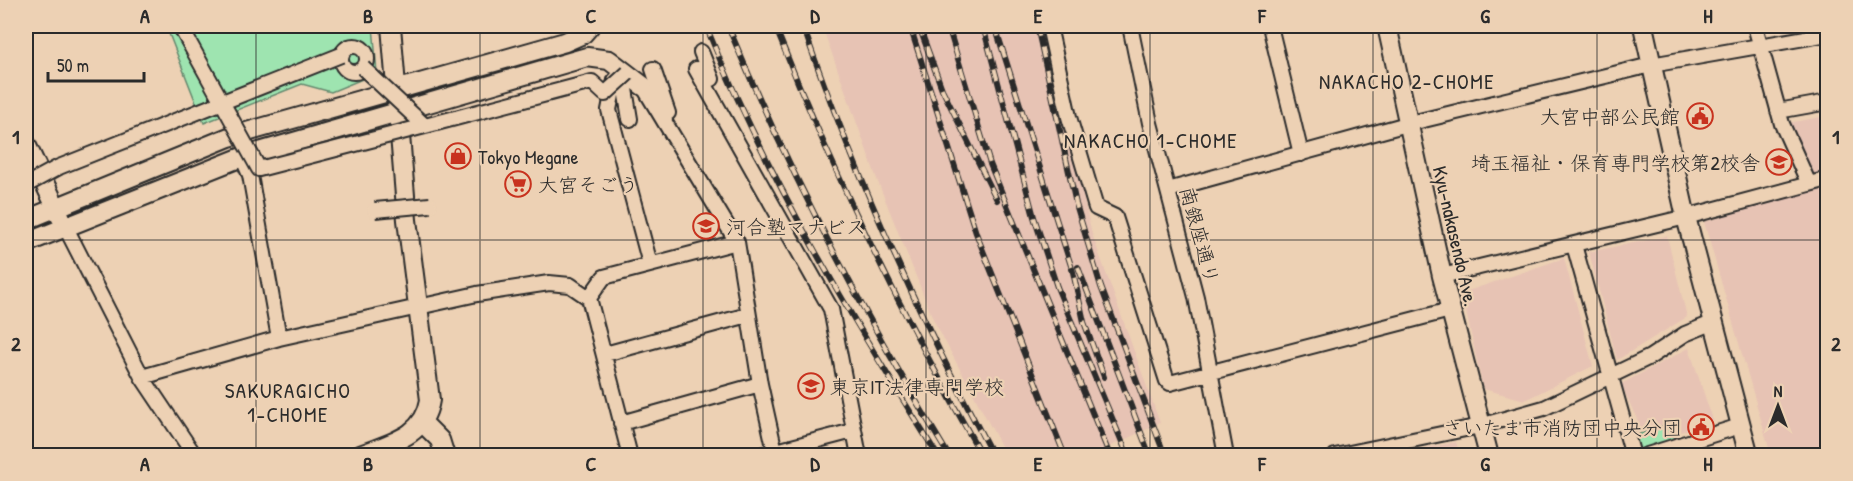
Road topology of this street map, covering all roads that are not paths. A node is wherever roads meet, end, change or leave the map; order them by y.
1 (180, 26) edge
2 (391, 26) edge
3 (590, 26) edge
4 (1049, 26) edge
5 (1130, 26) edge
6 (1270, 26) edge
7 (1387, 26) edge
8 (1643, 26) edge
9 (1755, 26) edge
10 (1827, 34) edge
11 (1760, 46) junction
12 (701, 52) dead end
13 (341, 55) junction
14 (1651, 65) junction
15 (363, 68) junction
16 (653, 69) dead end
17 (696, 69) dead end
18 (623, 72) junction
19 (712, 79) dead end
20 (643, 86) joint
21 (396, 88) junction
22 (222, 102) junction
23 (1827, 102) edge
24 (398, 111) junction
25 (1778, 111) junction
26 (668, 113) dead end
27 (630, 119) dead end
28 (1407, 124) junction
29 (425, 126) junction
30 (26, 144) edge
31 (1300, 154) junction
32 (243, 157) junction
33 (1827, 179) edge
34 (1809, 184) junction
35 (26, 185) edge
36 (1168, 190) junction
37 (430, 205) dead end
38 (56, 208) junction
39 (375, 210) dead end
40 (1686, 217) junction
41 (26, 220) edge
42 (66, 228) junction
43 (737, 242) junction
44 (26, 243) edge
45 (1574, 245) junction
46 (650, 264) junction
47 (1442, 276) junction
48 (589, 298) junction
49 (419, 307) junction
50 (1450, 310) junction
51 (748, 315) junction
52 (1712, 323) junction
53 (279, 338) junction
54 (605, 354) junction
55 (1212, 371) junction
56 (142, 377) junction
57 (1610, 377) junction
58 (760, 384) junction
59 (423, 423) junction
60 (621, 423) junction
61 (1480, 426) junction
62 (1740, 426) junction
63 (853, 431) junction
64 (776, 453) edge
65 (195, 456) edge
66 (358, 456) edge
67 (445, 456) edge
68 (630, 456) edge
69 (757, 456) edge
70 (860, 456) edge
71 (1226, 456) edge
72 (1335, 456) edge
73 (1489, 456) edge
74 (1633, 456) edge
75 (1644, 456) edge
76 (1749, 456) edge

1 - 22 street, bridge
2 - 21 street
3 - 21 street
4 - 55 street
5 - 36 street, 南銀座通り
6 - 31 street
7 - 28 street, Kyu-nakasendo Ave.
8 - 14 street
9 - 11 street
10 - 11 street
11 - 14 street
11 - 25 street
12 - 19 street
13 - 15 street
13 - 15 street
13 - 22 street, bridge
14 - 28 street
14 - 40 street
15 - 29 street, bridge
16 - 26 street
17 - 63 street
18 - 20 street
18 - 24 street
18 - 27 street
18 - 29 street, bridge
18 - 46 street
20 - 43 street
21 - 24 street
21 - 38 street
22 - 29 street, bridge
22 - 35 street, bridge
23 - 25 street
24 - 32 street
24 - 49 street
25 - 34 street
28 - 31 street
28 - 47 street, Kyu-nakasendo Ave.
30 - 38 street
31 - 36 street
32 - 42 street
32 - 53 street
33 - 34 street
34 - 40 street
36 - 55 street, 南銀座通り
37 - 39 street, bridge
38 - 41 street
38 - 42 street
40 - 45 street
40 - 52 street
42 - 44 street
42 - 56 street
43 - 46 street
43 - 51 street
45 - 47 street
45 - 57 street
46 - 48 street
47 - 50 street, Kyu-nakasendo Ave.
48 - 49 street
48 - 54 street
49 - 53 street
49 - 59 street
50 - 55 street
50 - 61 street, Kyu-nakasendo Ave.
51 - 54 street
51 - 58 street
52 - 57 street
52 - 62 street
53 - 56 street
54 - 60 street
55 - 71 street, 南銀座通り
56 - 65 street
57 - 61 street
57 - 74 street
58 - 60 street
58 - 64 street
59 - 66 street
59 - 67 street
60 - 68 street
61 - 72 street
61 - 73 street, Kyu-nakasendo Ave.
62 - 75 street
62 - 76 street
63 - 64 street
63 - 70 street
64 - 69 street

